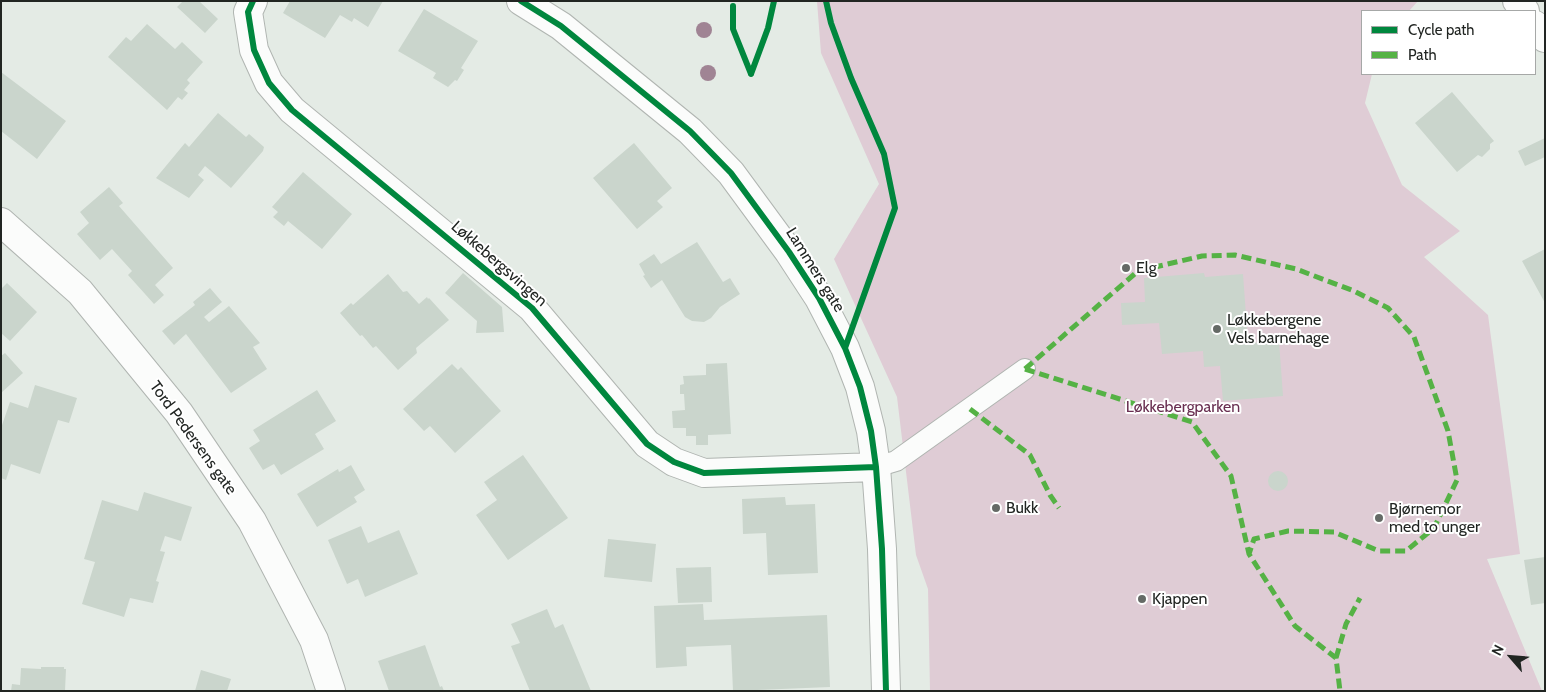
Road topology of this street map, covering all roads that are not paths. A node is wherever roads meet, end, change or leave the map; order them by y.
1 (253, 1) edge
2 (521, 1) edge
3 (1536, 26) edge
4 (1545, 38) edge
5 (1, 222) edge
6 (1024, 369) dead end
7 (876, 468) junction
8 (331, 691) edge
9 (886, 691) edge

1 - 7 street, Løkkebergsvingen
2 - 7 street, Lammers gate
3 - 4 street
5 - 8 street, Tord Pedersens gate
6 - 7 lane
7 - 9 street, Lammers gate

